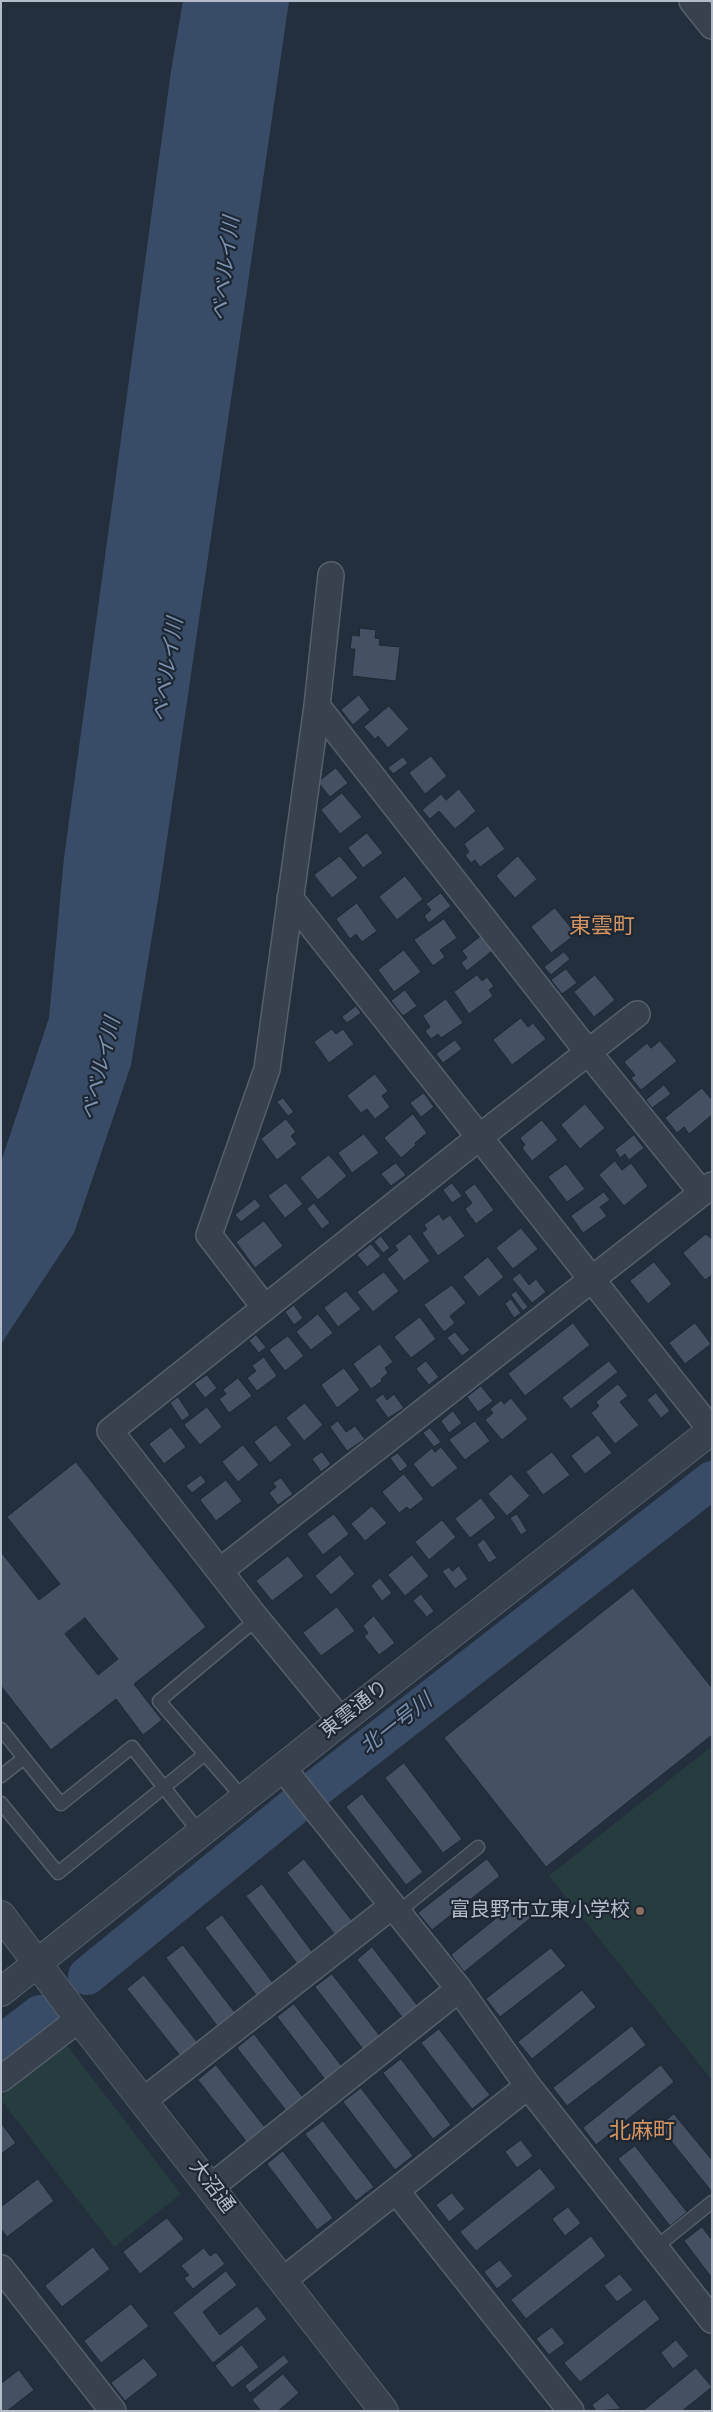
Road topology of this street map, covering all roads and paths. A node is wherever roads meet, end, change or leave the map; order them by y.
1 (692, 1) edge
2 (712, 26) edge
3 (332, 575) dead end
4 (317, 706) junction
5 (290, 898) junction
6 (637, 1014) dead end
7 (588, 1052) junction
8 (480, 1136) junction
9 (707, 1189) edge
10 (591, 1280) junction
11 (265, 1308) junction
12 (712, 1431) edge
13 (220, 1571) junction
14 (257, 1619) junction
15 (340, 1721) junction
16 (1, 1729) edge
17 (205, 1754) junction
18 (24, 1758) junction
19 (282, 1768) junction
20 (1, 1776) edge
21 (164, 1787) junction
22 (243, 1798) junction
23 (1, 1803) edge
24 (200, 1832) junction
25 (478, 1847) dead end
26 (394, 1909) junction
27 (1, 1915) edge
28 (38, 1963) junction
29 (459, 1990) junction
30 (1, 1992) edge
31 (79, 2019) junction
32 (1, 2079) edge
33 (528, 2086) junction
34 (144, 2100) junction
35 (211, 2187) junction
36 (397, 2192) junction
37 (712, 2202) edge
38 (655, 2248) junction
39 (1, 2268) edge
40 (282, 2281) junction
41 (712, 2320) edge
42 (113, 2411) edge
43 (384, 2411) edge
44 (571, 2411) edge

1 - 2 street
3 - 4 street
4 - 5 street
4 - 7 street
5 - 8 street
5 - 11 street
6 - 7 street
7 - 8 street
7 - 9 street
8 - 10 street
8 - 11 street
9 - 10 street
10 - 12 street
10 - 13 street
11 - 13 street
12 - 15 street, 東雲通り
13 - 14 street
14 - 15 street
14 - 17 lane
15 - 19 street, 東雲通り
16 - 18 lane
17 - 21 lane
17 - 22 lane
18 - 20 lane
18 - 21 lane
19 - 22 street, 東雲通り
19 - 26 street
21 - 23 lane
21 - 24 lane
22 - 24 street, 東雲通り
24 - 28 street, 東雲通り
25 - 26 lane
26 - 29 street
26 - 34 street
27 - 28 street, 大沼通
28 - 30 street, 東雲通り
28 - 31 street, 大沼通
29 - 33 street
29 - 35 street
31 - 32 street
31 - 34 street, 大沼通
33 - 36 street
33 - 38 street
34 - 35 street, 大沼通
35 - 40 street, 大沼通
36 - 40 street
36 - 44 street
37 - 38 lane
38 - 41 street
39 - 42 street
40 - 43 street, 大沼通

